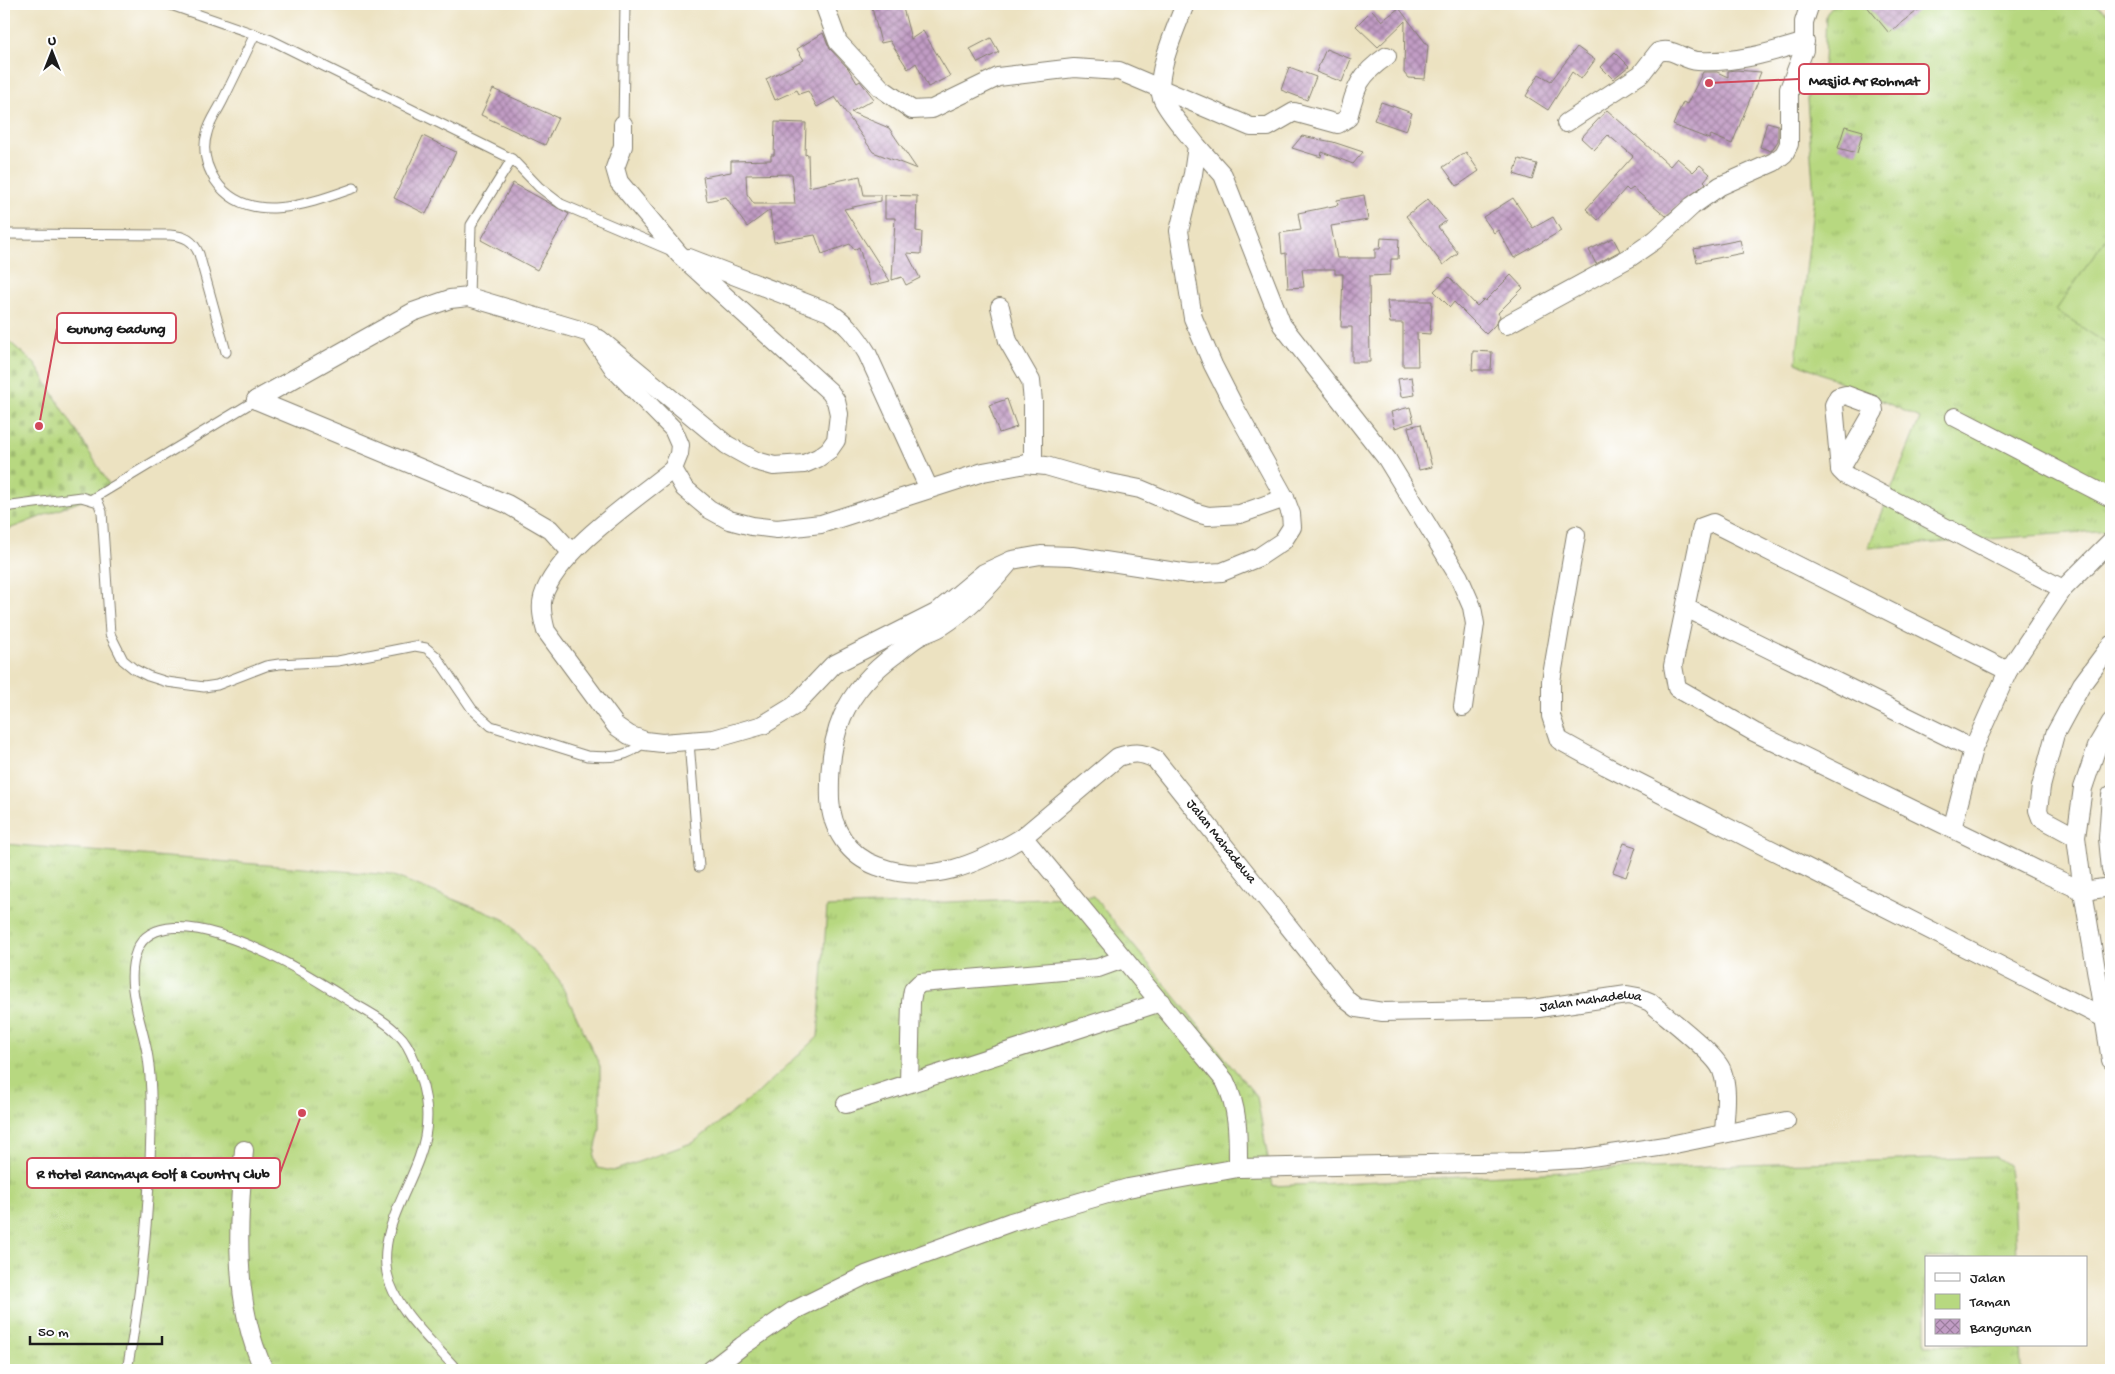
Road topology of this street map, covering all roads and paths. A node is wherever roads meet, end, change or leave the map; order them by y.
1 (168, 4) edge
2 (625, 4) edge
3 (824, 4) edge
4 (1184, 4) edge
5 (1810, 4) edge
6 (255, 34) junction
7 (1805, 42) junction
8 (1387, 56) dead end
9 (1160, 88) junction
10 (1566, 123) dead end
11 (623, 124) joint
12 (1197, 146) junction
13 (512, 159) junction
14 (354, 188) dead end
15 (4, 234) edge
16 (679, 254) junction
17 (469, 297) junction
18 (1000, 307) dead end
19 (1506, 325) dead end
20 (590, 333) junction
21 (226, 352) dead end
22 (256, 400) junction
23 (1956, 417) dead end
24 (1034, 465) junction
25 (673, 469) junction
26 (1840, 470) dead end
27 (929, 489) junction
28 (1285, 498) junction
29 (2111, 498) edge
30 (92, 499) junction
31 (4, 507) edge
32 (1576, 535) dead end
33 (2111, 541) edge
34 (571, 552) junction
35 (1012, 560) junction
36 (2062, 589) junction
37 (1686, 608) junction
38 (2111, 645) edge
39 (2008, 671) junction
40 (1463, 707) dead end
41 (2111, 722) edge
42 (645, 741) junction
43 (688, 742) junction
44 (1973, 749) junction
45 (2111, 795) edge
46 (1952, 829) junction
47 (2076, 837) junction
48 (1024, 838) junction
49 (699, 868) dead end
50 (2111, 870) edge
51 (2111, 887) edge
52 (2083, 891) junction
53 (1123, 959) junction
54 (1160, 1002) junction
55 (2108, 1017) edge
56 (2111, 1060) edge
57 (909, 1083) junction
58 (846, 1104) dead end
59 (1786, 1121) dead end
60 (1724, 1132) junction
61 (244, 1150) dead end
62 (1238, 1168) junction
63 (127, 1370) edge
64 (264, 1370) edge
65 (457, 1370) edge
66 (711, 1370) edge

1 - 6 lane
2 - 11 lane
3 - 9 street
4 - 9 street
5 - 7 street
6 - 13 lane
6 - 14 lane
7 - 10 street
7 - 19 street
8 - 9 street
9 - 12 street
11 - 16 street
12 - 28 street
12 - 40 street
13 - 16 lane
13 - 17 lane
15 - 21 lane
16 - 20 street
16 - 27 street
17 - 20 street
17 - 22 street
18 - 24 street
20 - 25 street
22 - 30 lane
22 - 34 street
23 - 29 street
24 - 27 street
24 - 28 street
25 - 27 street
25 - 34 street
26 - 36 street
28 - 35 street
30 - 31 lane
30 - 42 lane
32 - 55 street
33 - 36 street
34 - 42 street
35 - 43 street
35 - 48 street, Jalan Mahadewa
36 - 39 street
37 - 39 street
37 - 44 street
37 - 46 street
38 - 47 street
39 - 44 street
41 - 47 street
42 - 43 street
43 - 49 lane
44 - 46 street
45 - 50 street
46 - 52 street
47 - 52 street
48 - 53 street
48 - 60 street, Jalan Mahadewa
51 - 52 street
52 - 55 street
53 - 54 street
53 - 57 street
54 - 57 street
54 - 62 street
55 - 56 street
57 - 58 street
59 - 60 street
60 - 62 street
61 - 64 street
62 - 66 street
63 - 65 lane

